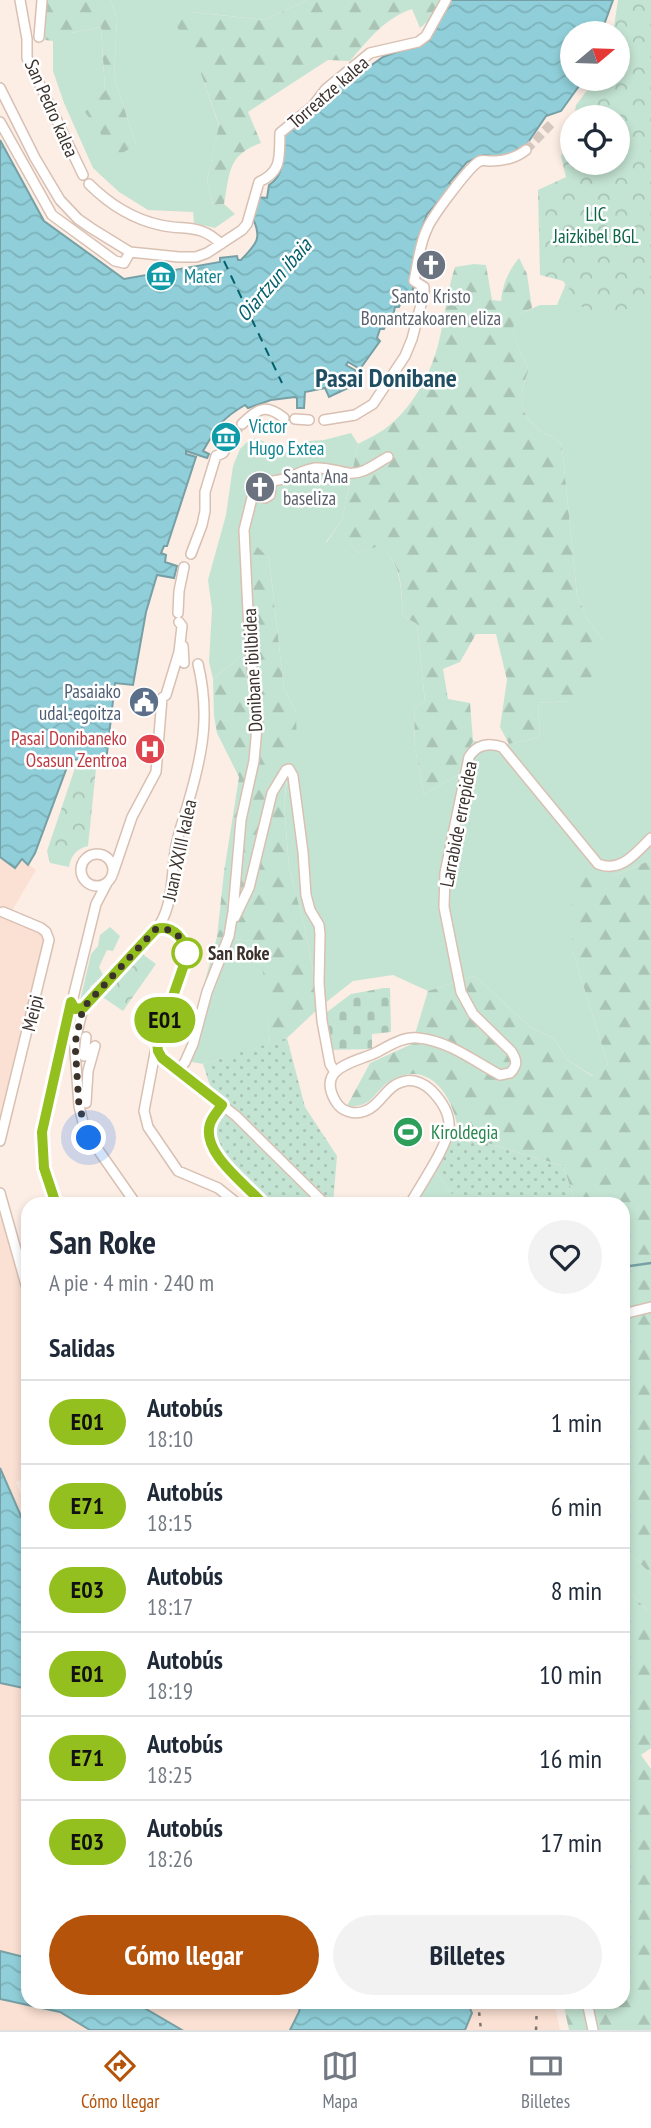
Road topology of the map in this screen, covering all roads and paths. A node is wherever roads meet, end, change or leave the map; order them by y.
1 (20, 0) edge
2 (42, 0) edge
3 (446, 0) edge
4 (39, 37) dead end
5 (0, 88) edge
6 (5, 99) junction
7 (0, 114) edge
8 (0, 122) edge
9 (526, 150) tunnel mouth
10 (221, 244) junction
11 (130, 252) junction
12 (309, 420) dead end
13 (324, 420) dead end
14 (242, 424) tunnel mouth
15 (230, 441) tunnel mouth
16 (388, 457) dead end
17 (191, 554) dead end
18 (184, 567) dead end
19 (181, 642) junction
20 (184, 663) dead end
21 (198, 664) dead end
22 (651, 838) edge
23 (113, 873) junction
24 (107, 883) junction
25 (90, 885) junction
26 (96, 904) junction
27 (3, 912) dead end
28 (232, 922) junction
29 (156, 929) junction
30 (71, 1002) junction
31 (83, 1008) junction
32 (67, 1019) junction
33 (63, 1036) junction
34 (86, 1037) dead end
35 (157, 1042) junction
36 (75, 1043) junction
37 (80, 1059) junction
38 (178, 1071) junction
39 (335, 1072) junction
40 (86, 1103) dead end
41 (222, 1105) junction
42 (0, 1141) edge
43 (0, 1193) edge
44 (54, 1197) edge
45 (131, 1197) edge
46 (229, 1197) edge
47 (256, 1197) edge
48 (318, 1197) edge
49 (414, 1197) edge
50 (21, 1267) edge
51 (651, 1307) edge
52 (630, 1312) edge
53 (588, 2009) edge
54 (593, 2030) edge

1 - 10 street, San Pedro kalea
2 - 4 street
3 - 10 street, Torreatze kalea
5 - 6 street
6 - 7 street
6 - 11 street
8 - 11 street, Torreatze kalea
9 - 13 street
10 - 11 street, Torreatze kalea
12 - 14 street
15 - 17 street
16 - 28 street, Donibane ibilbidea
18 - 19 street
19 - 20 street
19 - 23 street
21 - 29 street, Juan XXIII kalea
22 - 39 street, Larrabide errepidea
23 - 24 street
23 - 25 street
24 - 25 street
24 - 26 street
25 - 26 street
26 - 30 street
27 - 42 street, Meipi
28 - 38 street, Donibane ibilbidea
28 - 39 street
29 - 31 street, Juan XXIII kalea
29 - 35 street
30 - 31 street
30 - 32 street
31 - 32 street, Juan XXIII kalea
31 - 36 street, Juan XXIII kalea
32 - 33 street
33 - 36 street
33 - 44 street
34 - 37 street
35 - 38 street
35 - 46 street
36 - 37 street, Juan XXIII kalea
37 - 40 street
37 - 45 street
38 - 41 street
39 - 49 street
41 - 47 street
41 - 48 street
43 - 50 street
51 - 52 street
53 - 54 street

